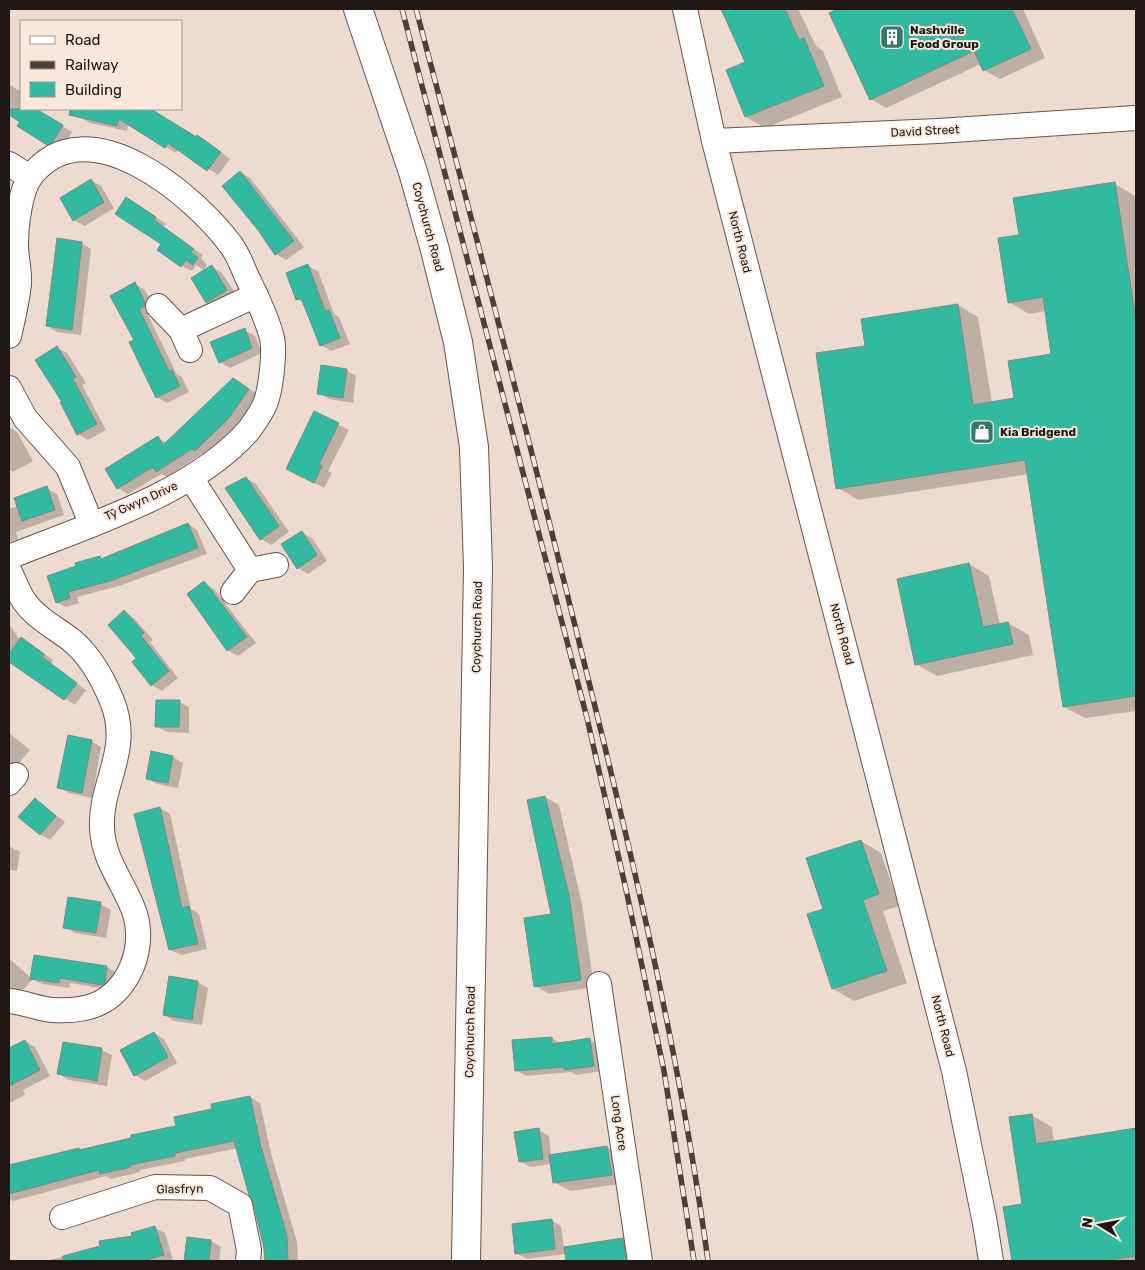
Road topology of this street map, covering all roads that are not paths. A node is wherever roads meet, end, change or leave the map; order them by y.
1 (358, 9) edge
2 (685, 9) edge
3 (1136, 118) edge
4 (714, 141) junction
5 (9, 164) edge
6 (30, 178) junction
7 (256, 295) junction
8 (158, 306) dead end
9 (9, 336) edge
10 (9, 388) edge
11 (191, 478) junction
12 (91, 524) junction
13 (9, 558) edge
14 (276, 566) dead end
15 (9, 570) edge
16 (250, 570) junction
17 (233, 592) dead end
18 (598, 984) dead end
19 (9, 1001) edge
20 (62, 1217) dead end
21 (248, 1261) edge
22 (466, 1261) edge
23 (640, 1261) edge
24 (991, 1261) edge

1 - 22 main road, Coychurch Road
2 - 4 street, North Road
3 - 4 street, David Street
4 - 24 street, North Road
5 - 6 street
6 - 7 street, Tŷ Gwyn Drive
6 - 9 street, Tŷ Gwyn Drive
7 - 8 street
7 - 11 street, Tŷ Gwyn Drive
10 - 12 street, Tŷ Gwyn Drive
11 - 12 street, Tŷ Gwyn Drive
11 - 16 street, Tŷ Gwyn Drive
12 - 13 street, Tŷ Gwyn Drive
14 - 16 street
15 - 19 street
16 - 17 street
18 - 23 street, Long Acre
20 - 21 street, Glasfryn

